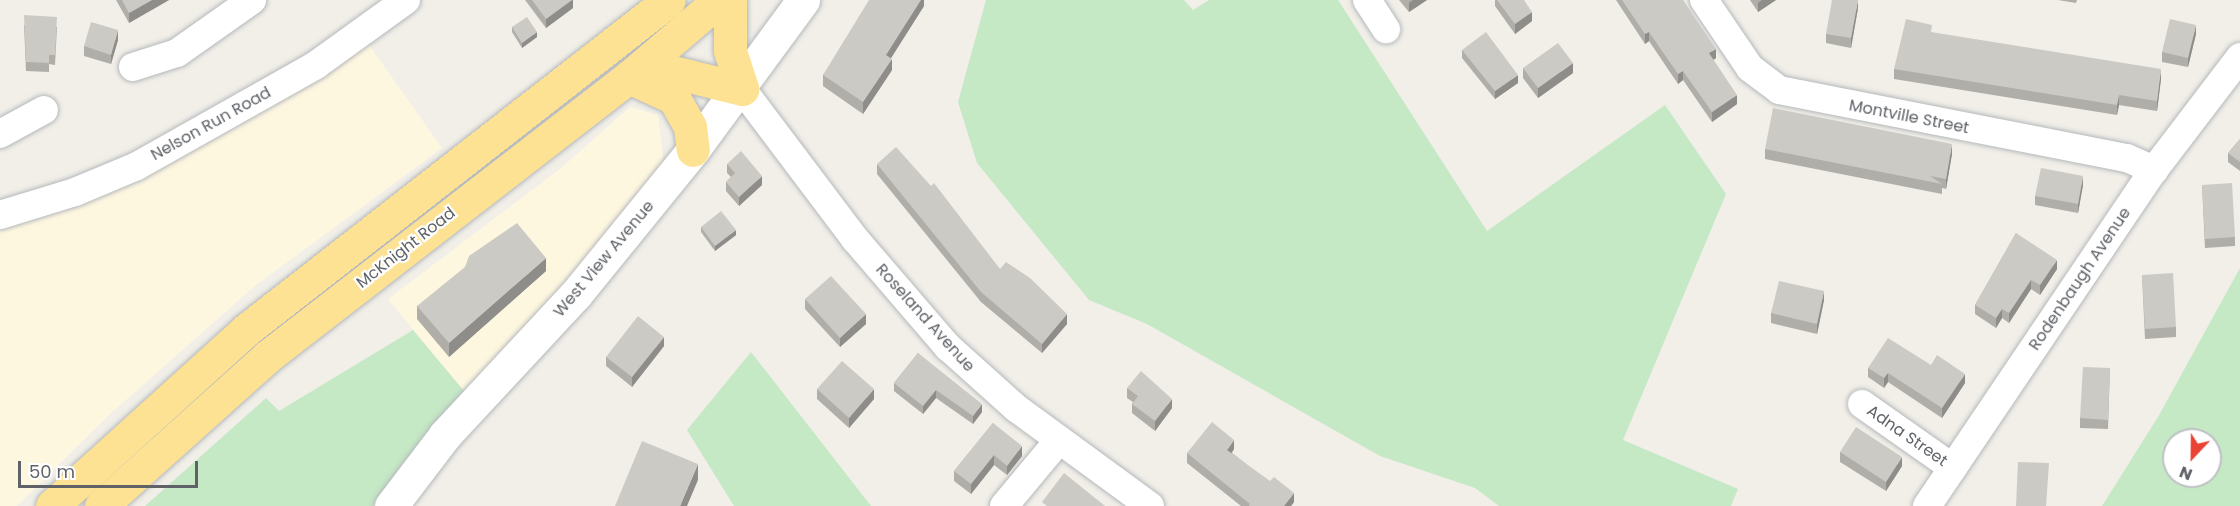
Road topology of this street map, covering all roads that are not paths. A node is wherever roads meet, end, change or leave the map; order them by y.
1 (252, 0) edge
2 (406, 0) edge
3 (669, 0) edge
4 (719, 0) edge
5 (730, 0) edge
6 (803, 0) edge
7 (1367, 0) edge
8 (1704, 0) edge
9 (1386, 28) dead end
10 (2240, 57) edge
11 (133, 68) dead end
12 (629, 77) junction
13 (742, 89) junction
14 (44, 110) dead end
15 (0, 134) edge
16 (693, 150) junction
17 (2154, 170) junction
18 (0, 215) edge
19 (1862, 404) dead end
20 (1059, 440) junction
21 (1953, 468) junction
22 (52, 506) edge
23 (101, 506) edge
24 (391, 506) edge
25 (1004, 506) edge
26 (1150, 506) edge
27 (1927, 506) edge

1 - 11 street
2 - 18 street, Nelson Run Road
3 - 22 highway, McKnight Road
4 - 12 highway, McKnight Road
5 - 13 highway
6 - 13 street, West View Avenue
7 - 9 street
8 - 17 street, Montville Street
10 - 17 street, Rodenbaugh Avenue
12 - 13 highway
12 - 16 highway
12 - 23 highway, McKnight Road
13 - 16 street, West View Avenue
13 - 20 street, Roseland Avenue
14 - 15 street
16 - 24 street, West View Avenue
17 - 21 street, Rodenbaugh Avenue
19 - 21 street, Adna Street
20 - 25 street
20 - 26 street, Roseland Avenue
21 - 27 street, Rodenbaugh Avenue

